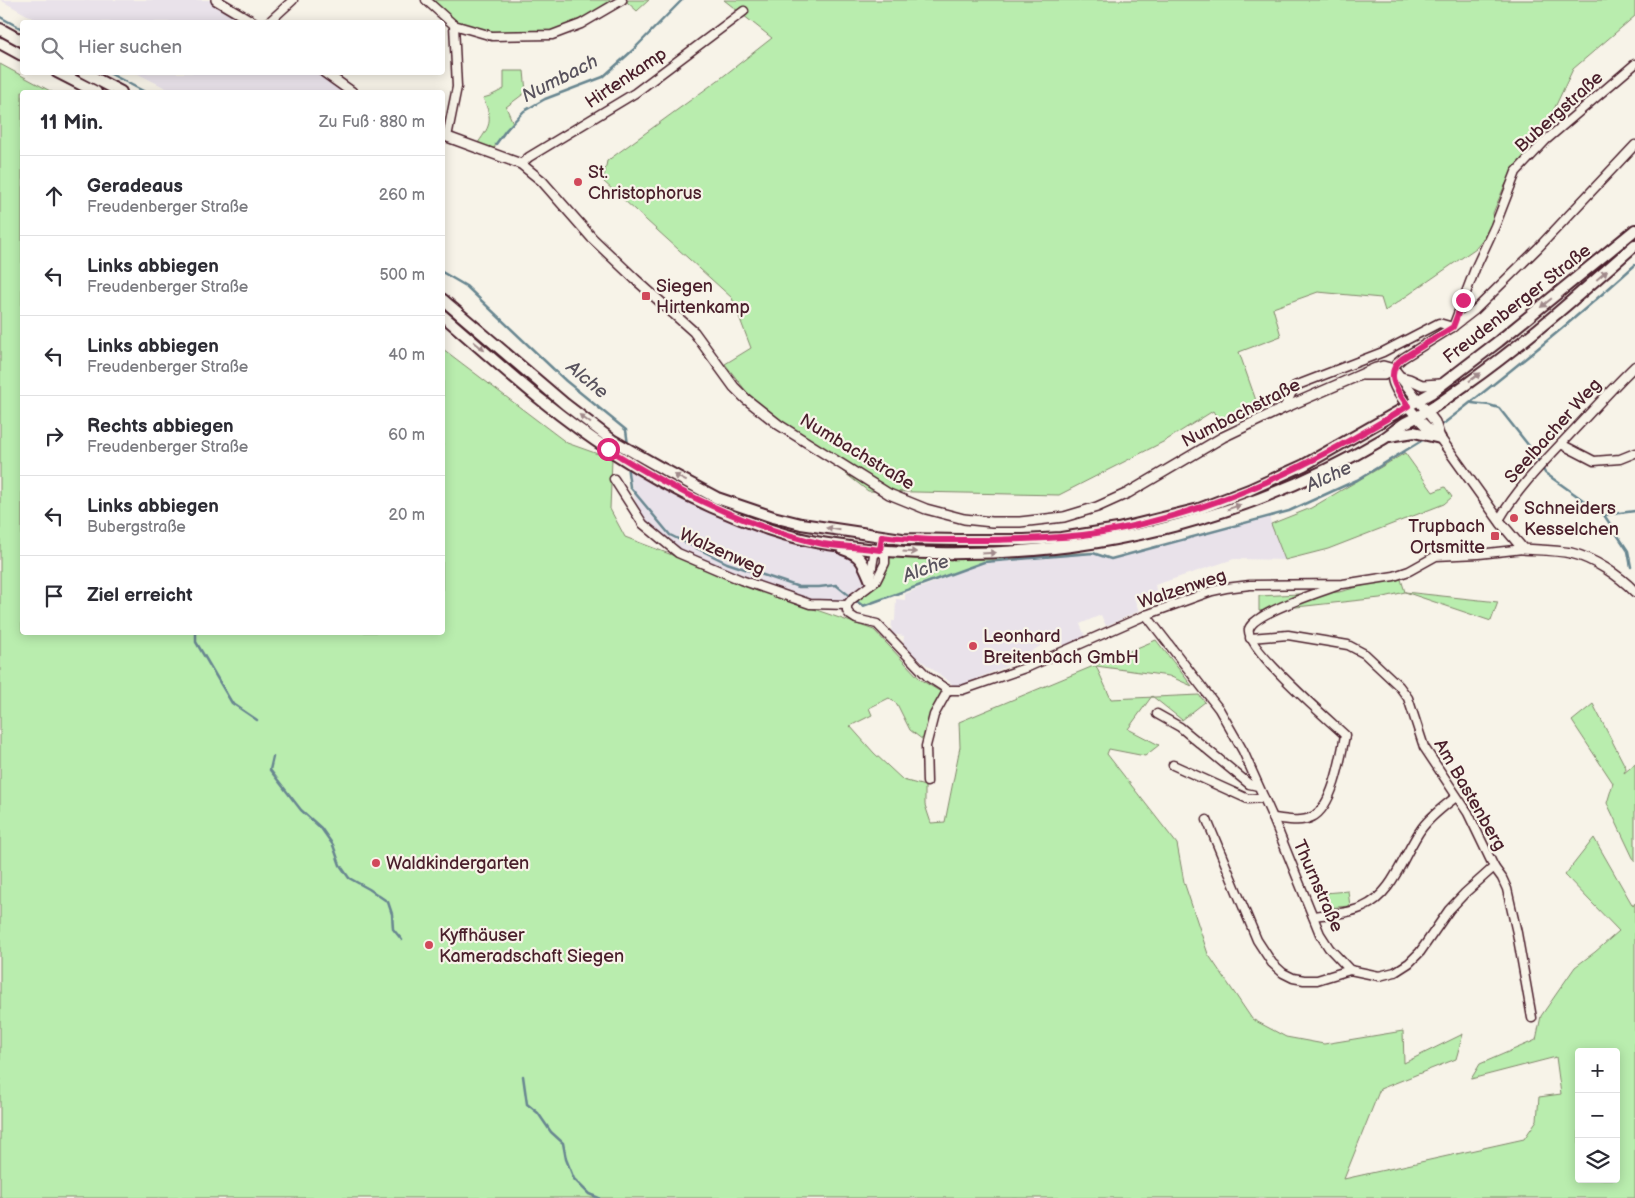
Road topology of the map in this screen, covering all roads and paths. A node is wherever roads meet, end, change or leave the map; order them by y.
1 (216, 0) edge
2 (293, 0) edge
3 (426, 0) edge
4 (622, 0) edge
5 (744, 11) dead end
6 (250, 20) edge
7 (272, 20) edge
8 (454, 25) junction
9 (0, 29) edge
10 (20, 40) edge
11 (0, 43) edge
12 (20, 54) edge
13 (1635, 64) edge
14 (63, 75) edge
15 (89, 75) edge
16 (328, 75) edge
17 (92, 90) edge
18 (117, 90) edge
19 (349, 90) edge
20 (445, 136) edge
21 (1635, 145) edge
22 (522, 164) junction
23 (1635, 230) edge
24 (1635, 245) edge
25 (445, 302) edge
26 (445, 317) edge
27 (1453, 327) junction
28 (1635, 366) edge
29 (1394, 369) junction
30 (1401, 377) junction
31 (1441, 384) junction
32 (1418, 400) junction
33 (1408, 406) junction
34 (1284, 408) junction
35 (1428, 411) junction
36 (1417, 417) junction
37 (1426, 432) junction
38 (1386, 437) junction
39 (1440, 438) junction
40 (1561, 444) junction
41 (1635, 453) edge
42 (614, 479) dead end
43 (1498, 520) junction
44 (882, 536) junction
45 (825, 544) junction
46 (1523, 549) junction
47 (880, 550) junction
48 (870, 582) junction
49 (1343, 584) junction
50 (1635, 592) edge
51 (847, 605) junction
52 (1146, 615) junction
53 (1250, 638) junction
54 (948, 690) junction
55 (1157, 714) dead end
56 (1173, 765) dead end
57 (927, 782) dead end
58 (1258, 786) junction
59 (1456, 797) junction
60 (1264, 798) junction
61 (1272, 818) junction
62 (1207, 820) dead end
63 (1494, 867) junction
64 (1313, 916) junction
65 (1350, 970) junction
66 (1532, 1018) dead end

1 - 6 street
2 - 7 street
3 - 8 street
4 - 8 street
5 - 22 street, Hirtenkamp
8 - 20 street, Numbachstraße
9 - 10 main road
11 - 12 main road
13 - 27 street, Bubergstraße
14 - 17 main road
15 - 18 main road
16 - 19 street
20 - 22 street, Numbachstraße
21 - 27 street, Freudenberger Straße
22 - 34 street, Numbachstraße
23 -> 31 main road, Freudenberger Straße
35 -> 24 main road, Freudenberger Straße
44 -> 25 main road, Freudenberger Straße
26 -> 45 main road, Freudenberger Straße
27 - 29 street, Freudenberger Straße
27 - 34 street, Freudenberger Straße
28 - 40 street, Seelbacher Weg
29 - 30 street
29 - 33 street
29 - 34 street, Numbachstraße
30 - 31 street
30 - 32 street
31 - 32 main road, Freudenberger Straße
32 - 33 main road, Freudenberger Straße
32 - 35 street
33 - 36 street
33 - 44 main road, Freudenberger Straße
35 - 36 main road, Freudenberger Straße
35 - 39 street
36 - 37 street
36 - 38 main road, Freudenberger Straße
37 - 38 main road
37 - 39 main road
47 -> 38 main road, Freudenberger Straße
39 - 43 street
40 - 41 street
40 - 43 street, Seelbacher Weg
42 - 51 street, Walzenweg
43 - 46 street
44 - 47 street
45 - 47 main road, Freudenberger Straße
45 - 48 main road
46 - 49 street, Walzenweg
46 - 50 street
47 - 48 street
47 - 48 street
48 - 51 street
49 - 52 street, Walzenweg
49 - 53 street
51 - 54 street
52 - 54 street, Walzenweg
52 - 58 street, Thurnstraße
53 - 59 street, Am Bastenberg
53 - 61 street
54 - 57 street
55 - 58 street
56 - 60 street
58 - 60 street, Thurnstraße
59 - 63 street, Am Bastenberg
59 - 64 street
60 - 61 street, Thurnstraße
61 - 64 street, Thurnstraße
62 - 65 street
63 - 65 street
63 - 66 street, Am Bastenberg
64 - 65 street, Thurnstraße

